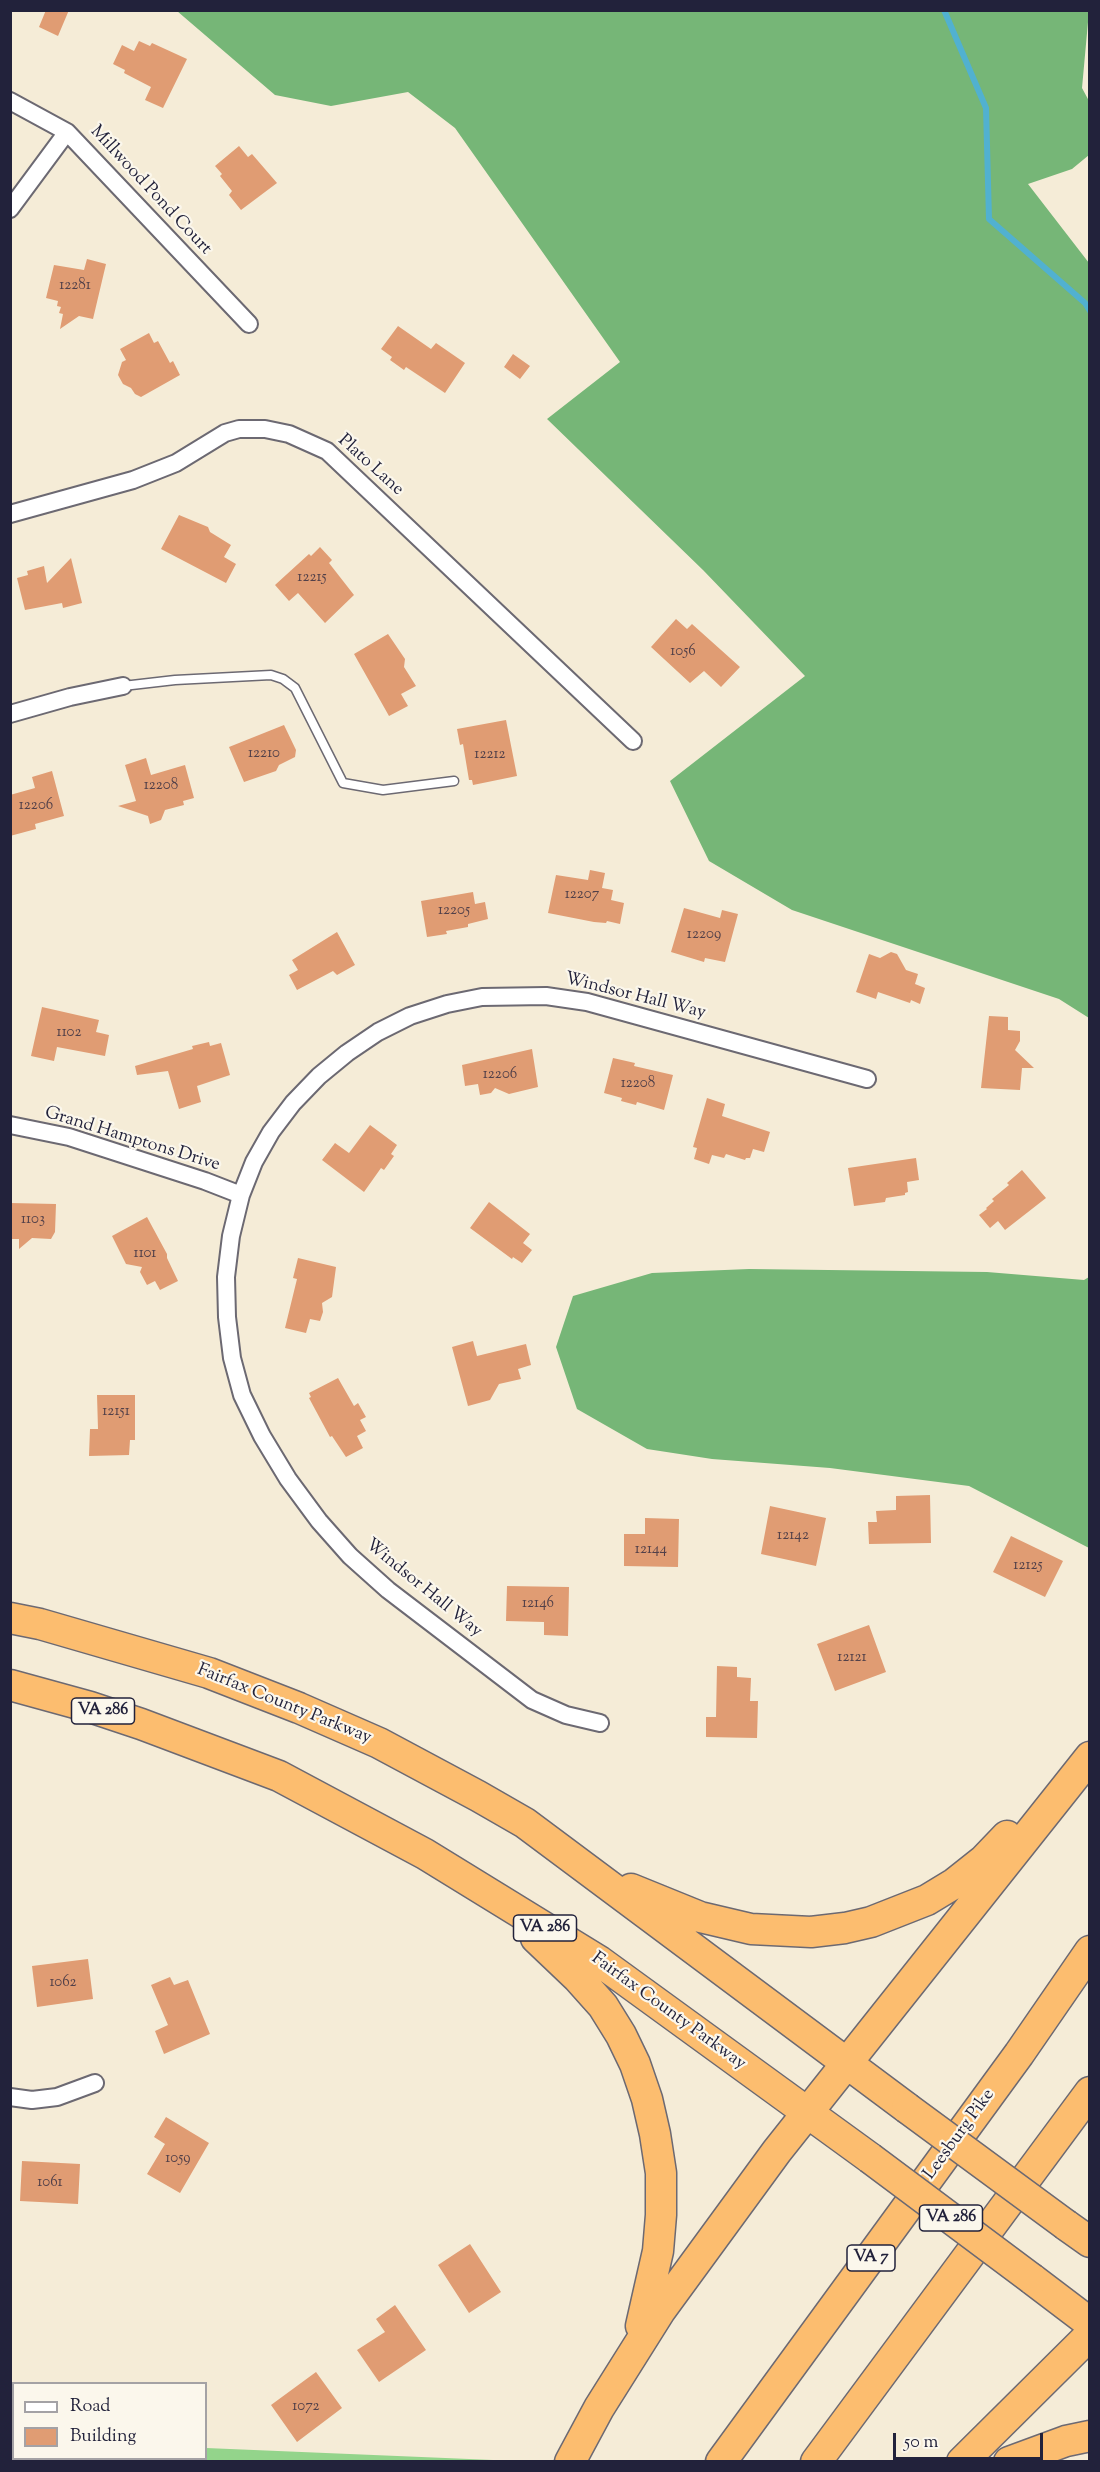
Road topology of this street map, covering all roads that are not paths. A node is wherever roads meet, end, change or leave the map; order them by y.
1 (10, 101) edge
2 (67, 132) junction
3 (10, 209) edge
4 (249, 324) dead end
5 (10, 514) edge
6 (123, 686) joint
7 (10, 714) edge
8 (633, 741) dead end
9 (454, 781) dead end
10 (867, 1079) dead end
11 (10, 1125) edge
12 (241, 1195) junction
13 (10, 1618) edge
14 (10, 1685) edge
15 (600, 1723) dead end
16 (1089, 1749) edge
17 (1089, 1757) edge
18 (525, 1823) junction
19 (480, 1888) junction
20 (1089, 1952) edge
21 (848, 2063) junction
22 (95, 2083) dead end
23 (1089, 2092) edge
24 (10, 2097) edge
25 (808, 2113) junction
26 (1078, 2234) edge
27 (1089, 2323) edge
28 (1089, 2335) edge
29 (626, 2364) junction
30 (1089, 2436) edge
31 (570, 2462) edge
32 (721, 2462) edge
33 (816, 2462) edge
34 (962, 2462) edge
35 (1009, 2462) edge

1 - 2 street, Millwood Pond Court
2 - 3 street
2 - 4 street, Millwood Pond Court
5 - 8 street, Plato Lane
6 - 7 street
6 - 9 lane
10 - 12 street, Windsor Hall Way
11 - 12 street, Grand Hamptons Drive
12 - 15 street, Windsor Hall Way
13 - 18 highway, Fairfax County Parkway
14 - 19 highway, Fairfax County Parkway / VA 286
16 - 18 highway
17 - 21 highway
18 - 21 highway, Fairfax County Parkway
19 - 25 highway, Fairfax County Parkway / VA 286
19 - 29 highway
20 - 32 highway, Leesburg Pike / VA 7
21 - 25 highway
21 - 26 highway, Fairfax County Parkway, bridge
22 - 24 street
23 - 33 highway
25 - 27 highway, Fairfax County Parkway / VA 286, bridge
25 - 29 highway
28 - 34 highway
29 - 31 highway
30 - 35 highway

